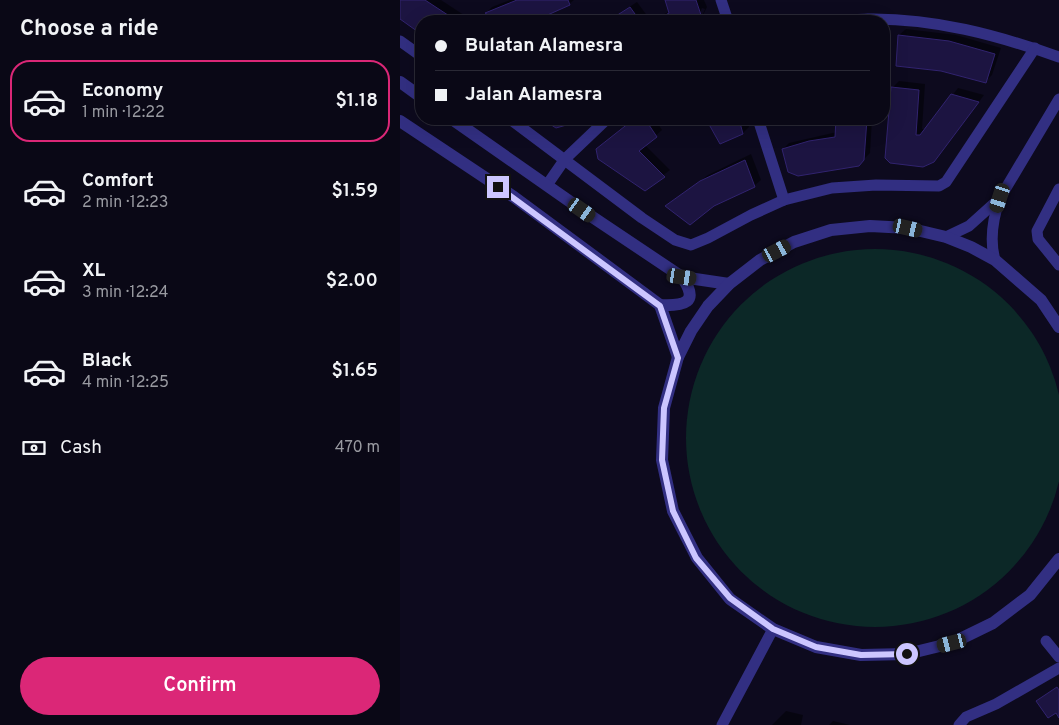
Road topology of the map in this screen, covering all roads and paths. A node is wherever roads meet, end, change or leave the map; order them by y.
1 (721, 0) edge
2 (726, 15) edge
3 (890, 19) edge
4 (400, 41) edge
5 (1035, 48) junction
6 (415, 52) edge
7 (1059, 57) edge
8 (400, 82) edge
9 (415, 93) edge
10 (1059, 99) edge
11 (400, 121) edge
12 (461, 125) edge
13 (518, 125) edge
14 (601, 125) edge
15 (760, 125) edge
16 (564, 159) junction
17 (546, 185) junction
18 (1059, 188) edge
19 (1000, 198) junction
20 (784, 200) junction
21 (946, 237) junction
22 (995, 260) junction
23 (1059, 265) edge
24 (682, 277) junction
25 (729, 284) junction
26 (660, 306) junction
27 (1059, 327) edge
28 (678, 358) junction
29 (1059, 559) edge
30 (773, 629) junction
31 (1046, 641) dead end
32 (1059, 658) edge
33 (1059, 668) edge
34 (722, 725) edge
35 (959, 725) edge

1 - 2 street
3 - 5 street
4 - 6 street
5 - 7 street
5 - 20 street
8 - 9 street
10 - 19 street
11 - 26 street
12 - 17 street
13 - 16 street
14 - 16 street
15 - 20 street
16 - 17 street
16 - 20 street
17 - 24 street
18 - 23 street
19 - 21 street
19 - 22 street
21 - 22 street
21 - 25 street
22 - 27 street
24 - 25 street
24 - 26 street
25 - 28 street
26 - 28 street
28 - 30 street
29 - 30 street
30 - 34 street
31 - 32 street
33 - 35 street

